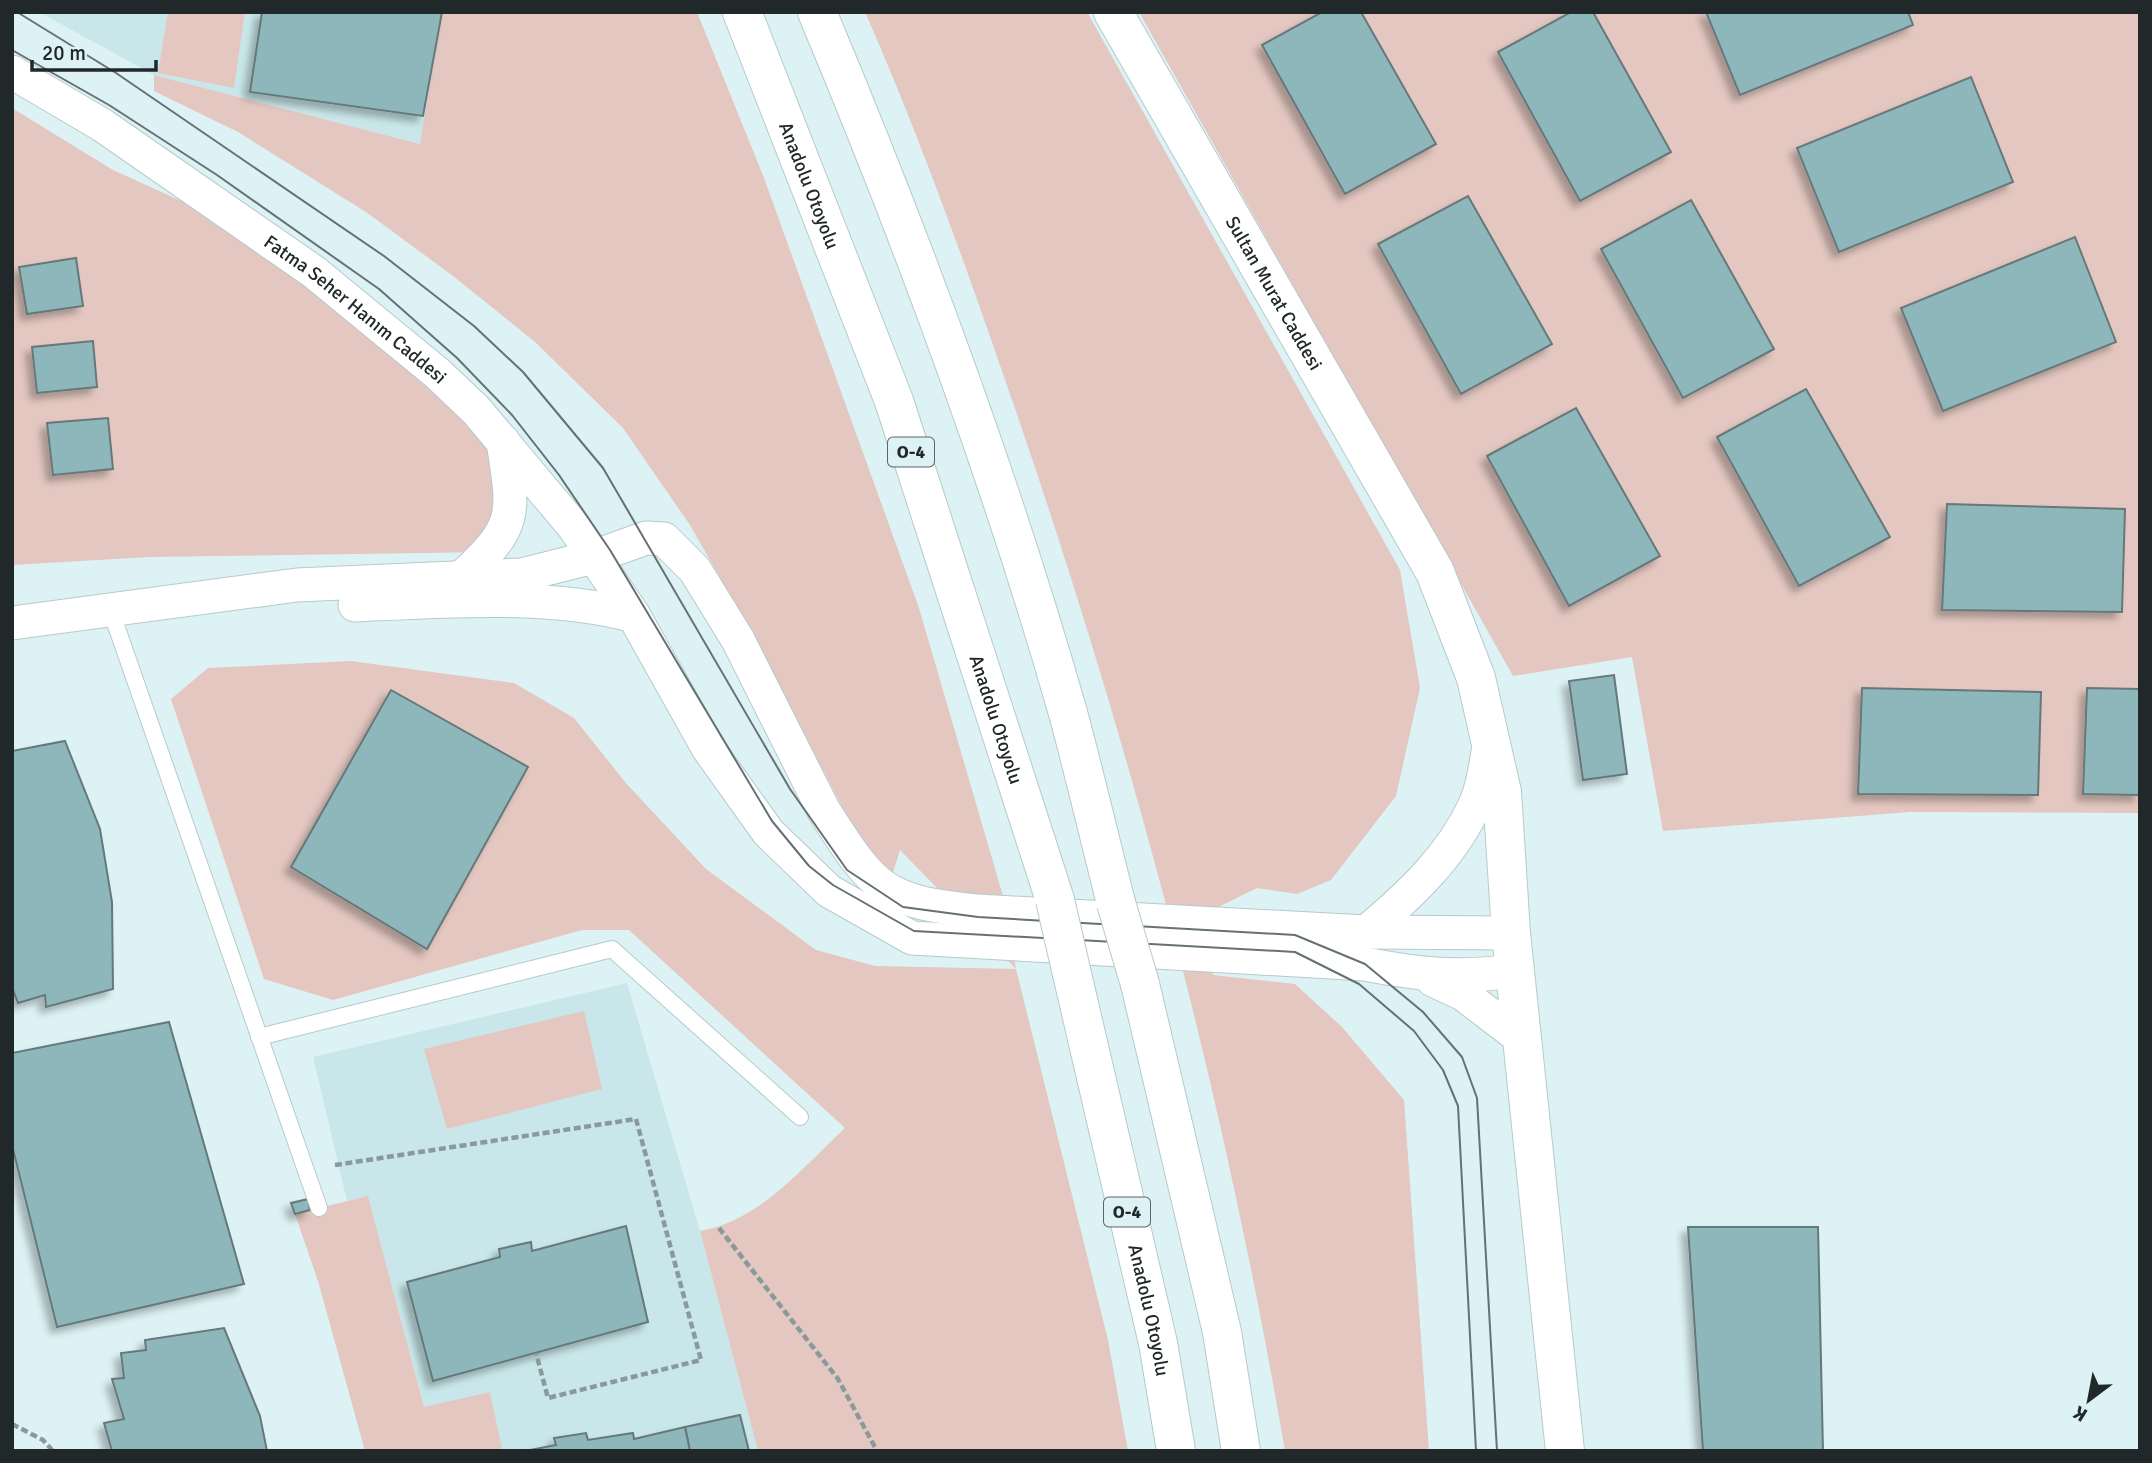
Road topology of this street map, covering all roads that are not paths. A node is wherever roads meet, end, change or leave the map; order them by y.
1 (743, 12) edge
2 (817, 12) edge
3 (1113, 12) edge
4 (12, 72) edge
5 (503, 441) junction
6 (593, 557) junction
7 (462, 577) junction
8 (235, 596) junction
9 (111, 611) junction
10 (634, 616) junction
11 (12, 623) edge
12 (1490, 741) junction
13 (1366, 932) junction
14 (1511, 933) junction
15 (1515, 971) junction
16 (1424, 976) junction
17 (259, 1037) junction
18 (1522, 1039) junction
19 (800, 1116) dead end
20 (319, 1208) dead end
21 (1176, 1451) edge
22 (1241, 1451) edge
23 (1566, 1451) edge

1 - 21 main road, Anadolu Otoyolu / O-4, bridge
2 - 22 main road, bridge
3 - 12 main road, Sultan Murat Caddesi
4 - 5 street, Fatma Seher Hanım Caddesi
5 - 6 street, Fatma Seher Hanım Caddesi
5 - 7 street
6 - 7 street
6 - 10 street, Fatma Seher Hanım Caddesi
6 - 13 street
7 - 8 street
8 - 9 street
8 - 10 street
9 - 11 street
9 - 17 lane
10 - 16 street, Fatma Seher Hanım Caddesi
12 - 13 street
12 - 14 main road, Sultan Murat Caddesi
13 - 14 street
14 - 15 main road, Sultan Murat Caddesi
15 - 16 street
15 - 18 main road, Sultan Murat Caddesi
16 - 18 street
17 - 19 lane
17 - 20 lane
18 - 23 main road, Sultan Murat Caddesi

